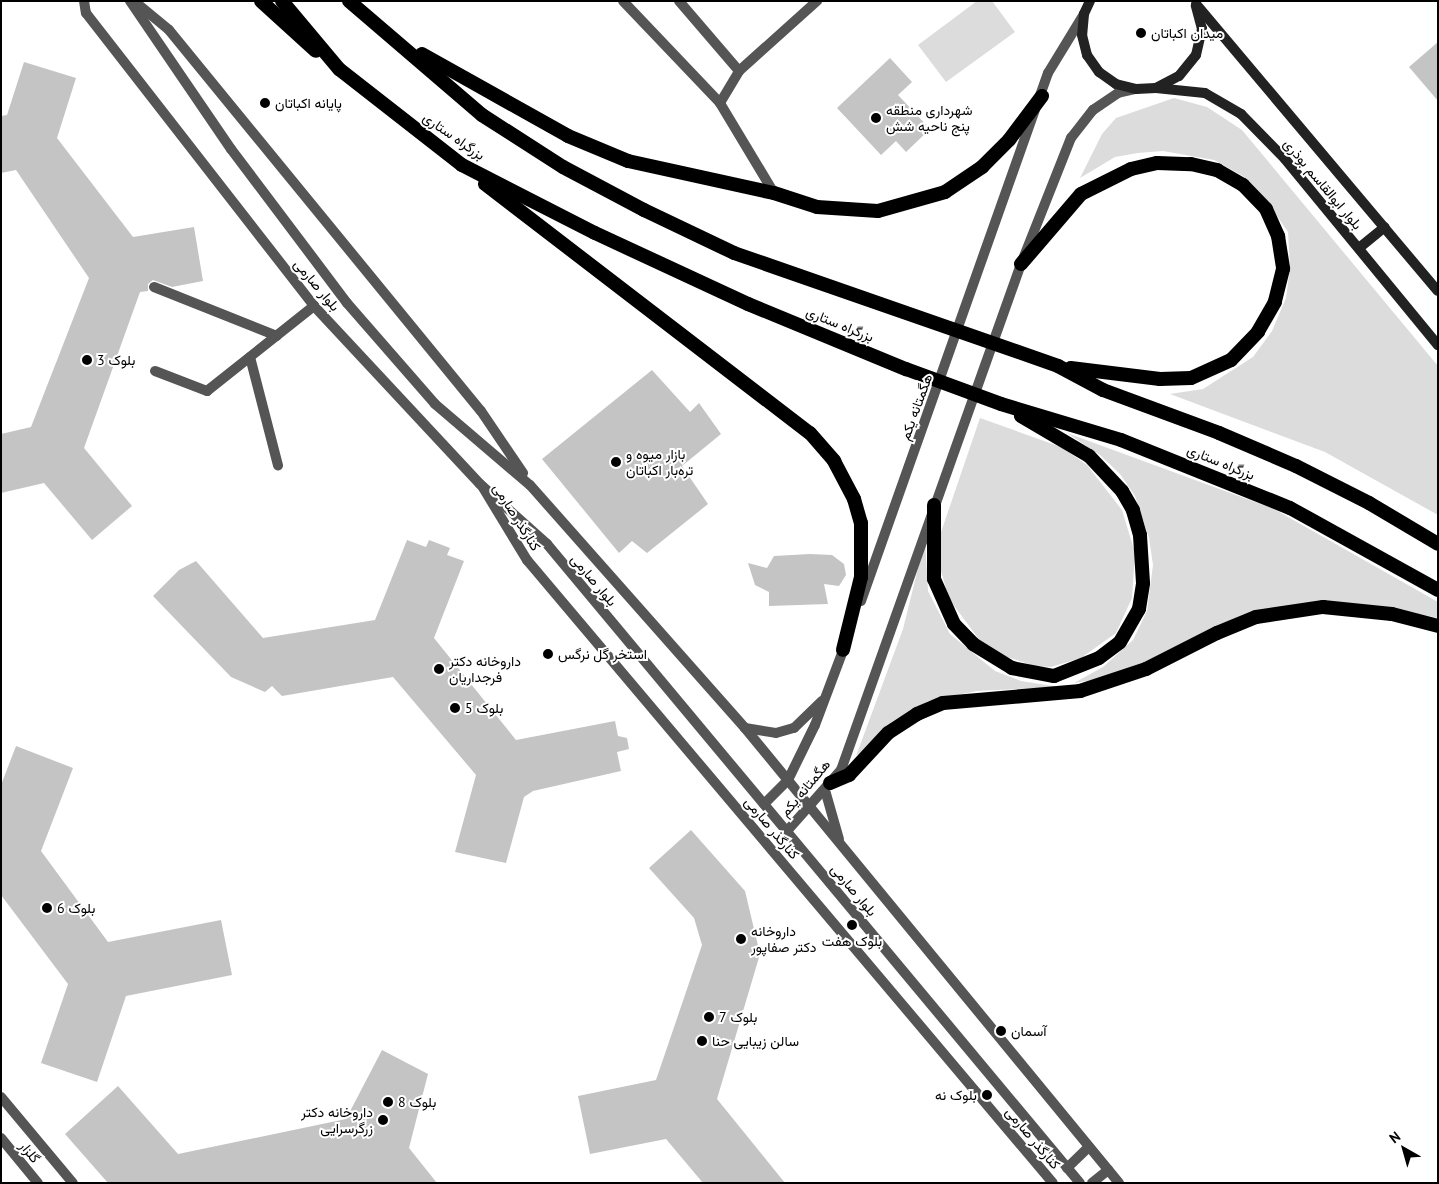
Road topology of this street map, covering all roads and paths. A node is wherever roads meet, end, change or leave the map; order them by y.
1 (84, 1) edge
2 (130, 1) edge
3 (134, 1) edge
4 (261, 1) edge
5 (282, 1) edge
6 (349, 1) edge
7 (364, 1) edge
8 (622, 1) edge
9 (679, 1) edge
10 (817, 1) edge
11 (1090, 1) edge
12 (1195, 3) edge
13 (1084, 14) junction
14 (396, 39) junction
15 (338, 69) junction
16 (739, 70) junction
17 (1156, 88) junction
18 (1136, 89) junction
19 (1042, 96) junction
20 (720, 103) junction
21 (462, 164) junction
22 (774, 193) junction
23 (1385, 227) junction
24 (1358, 248) junction
25 (1021, 264) junction
26 (154, 287) dead end
27 (1438, 291) edge
28 (314, 306) junction
29 (277, 336) junction
30 (1438, 345) edge
31 (250, 357) junction
32 (1058, 366) junction
33 (156, 370) dead end
34 (1001, 404) junction
35 (278, 465) dead end
36 (480, 484) junction
37 (530, 485) junction
38 (934, 505) junction
39 (1438, 544) edge
40 (1438, 590) edge
41 (1438, 626) edge
42 (843, 650) junction
43 (826, 697) junction
44 (745, 728) junction
45 (788, 780) junction
46 (827, 787) junction
47 (764, 804) junction
48 (809, 806) junction
49 (787, 831) junction
50 (840, 842) junction
51 (1, 1097) edge
52 (1, 1138) edge
53 (1089, 1148) junction
54 (1067, 1168) junction
55 (1108, 1170) junction
56 (38, 1183) edge
57 (73, 1183) edge
58 (1053, 1183) edge
59 (1080, 1183) edge
60 (1092, 1183) edge
61 (1119, 1183) edge

1 - 28 street, بلوار صارمی
2 - 37 street, بلوار صارمی
3 - 37 street
4 - 15 highway
5 - 15 highway, بزرگراه ستاری
6 - 14 highway, بزرگراه ستاری
7 - 14 highway
8 - 20 street
9 - 16 street
10 - 16 street
11 - 13 main road
12 - 17 main road
12 - 23 main road, بلوار ابوالقاسم بوذری
13 - 18 main road
13 - 19 street, هگمتانه یکم
14 - 22 highway
14 - 32 highway, بزرگراه ستاری
15 - 21 highway, بزرگراه ستاری
16 - 20 street
17 - 18 main road, بلوار ابوالقاسم بوذری
17 - 24 main road, بلوار ابوالقاسم بوذری
18 - 25 street, هگمتانه یکم
19 - 22 highway
19 - 42 street, هگمتانه یکم
20 - 22 street
21 - 34 highway, بزرگراه ستاری
21 - 42 highway
23 - 24 main road
23 - 27 main road, بلوار ابوالقاسم بوذری
24 - 30 main road, بلوار ابوالقاسم بوذری
25 - 32 highway
25 - 38 street, هگمتانه یکم
26 - 29 street
28 - 29 street
28 - 36 street, بلوار صارمی
29 - 31 street
31 - 33 street
31 - 35 street
32 - 39 highway, بزرگراه ستاری
34 - 38 highway
34 - 40 highway, بزرگراه ستاری
36 - 47 street, بلوار صارمی
36 - 58 street, کنارگذر صارمی
37 - 44 street, بلوار صارمی
38 - 46 street, هگمتانه یکم
41 - 46 highway
42 - 43 street, هگمتانه یکم
43 - 44 street
43 - 45 street, هگمتانه یکم
44 - 45 street, بلوار صارمی
45 - 47 street, هگمتانه یکم
45 - 48 street, بلوار صارمی
46 - 48 street, هگمتانه یکم
46 - 50 street
47 - 49 street, بلوار صارمی
48 - 49 street, هگمتانه یکم
48 - 50 street, بلوار صارمی
49 - 54 street, بلوار صارمی
50 - 53 street, بلوار صارمی
51 - 57 street
52 - 56 street, گلزار
53 - 54 street
53 - 55 street, بلوار صارمی
54 - 59 street, بلوار صارمی
55 - 60 street
55 - 61 street, بلوار صارمی

